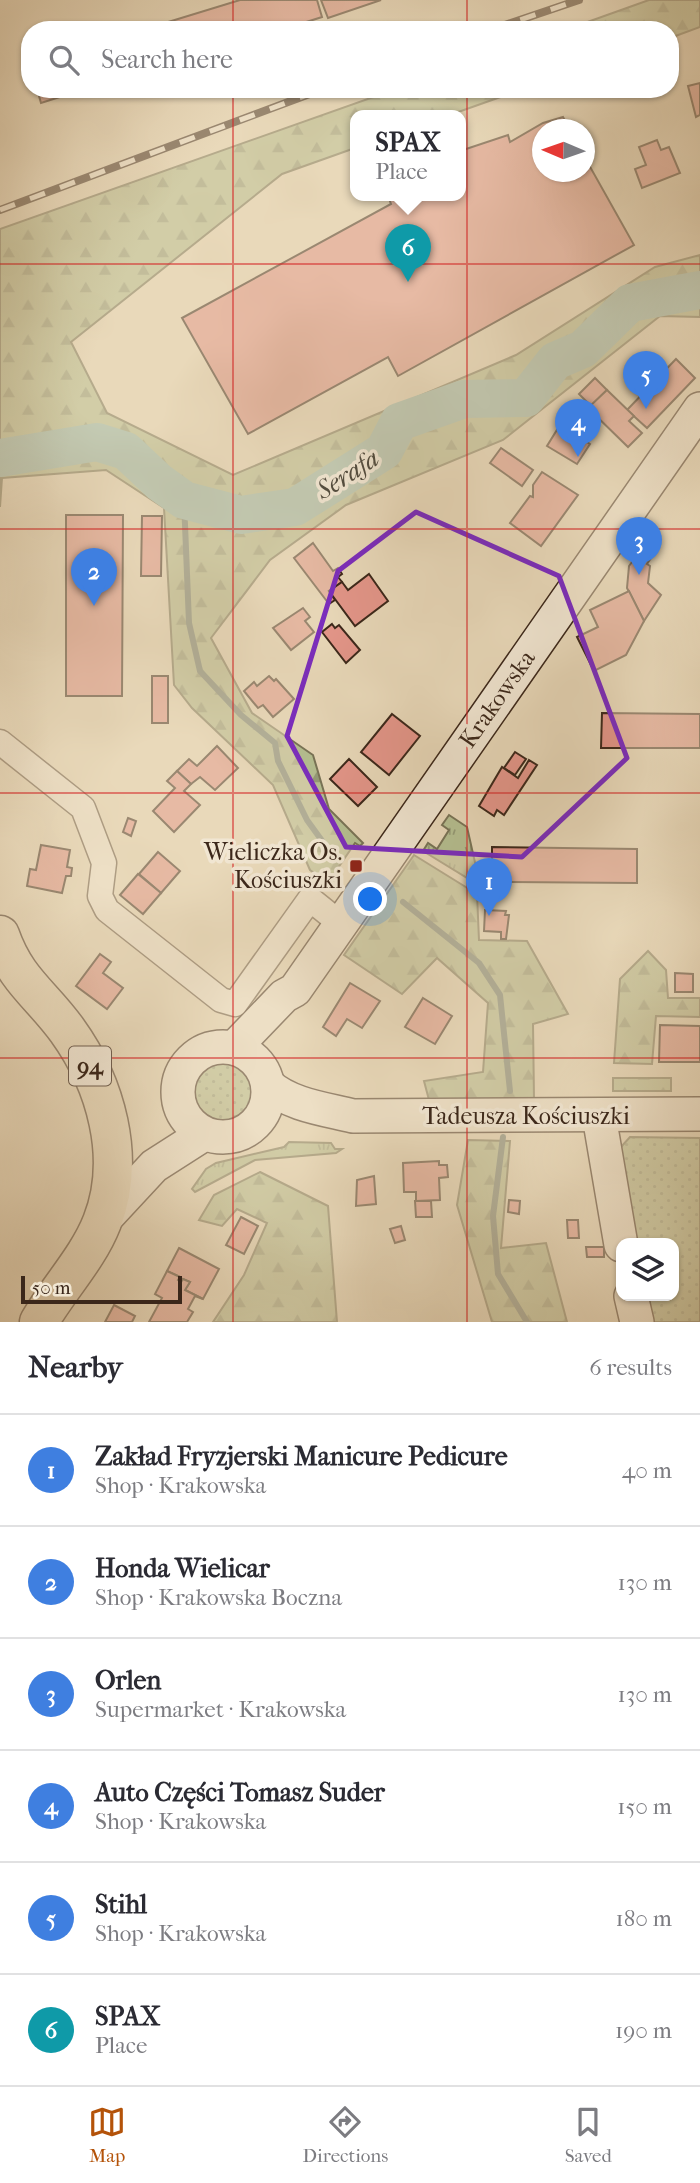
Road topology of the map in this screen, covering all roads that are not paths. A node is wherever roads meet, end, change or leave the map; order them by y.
1 (700, 409) edge
2 (0, 741) edge
3 (341, 924) junction
4 (0, 935) edge
5 (295, 990) junction
6 (234, 1048) junction
7 (265, 1077) junction
8 (181, 1111) junction
9 (599, 1115) junction
10 (700, 1115) edge
11 (353, 1116) junction
12 (254, 1126) junction
13 (204, 1134) junction
14 (154, 1166) junction
15 (102, 1222) junction
16 (620, 1238) edge
17 (632, 1301) edge
18 (40, 1322) edge
19 (637, 1322) edge

1 - 3 main road, Krakowska
2 - 3 street
3 - 5 main road, Krakowska
4 - 15 main road, 94
5 - 6 main road, Krakowska
5 - 7 main road, Krakowska
6 - 7 main road
6 - 8 main road
7 - 11 main road, Tadeusza Kościuszki
7 - 12 main road
8 - 13 main road
8 - 14 main road
9 - 10 main road, Tadeusza Kościuszki
9 - 11 main road, Tadeusza Kościuszki
9 - 16 main road
11 - 12 main road, Tadeusza Kościuszki
12 - 13 main road
13 - 14 main road
14 - 15 main road
15 - 18 main road, 94
17 - 19 main road

